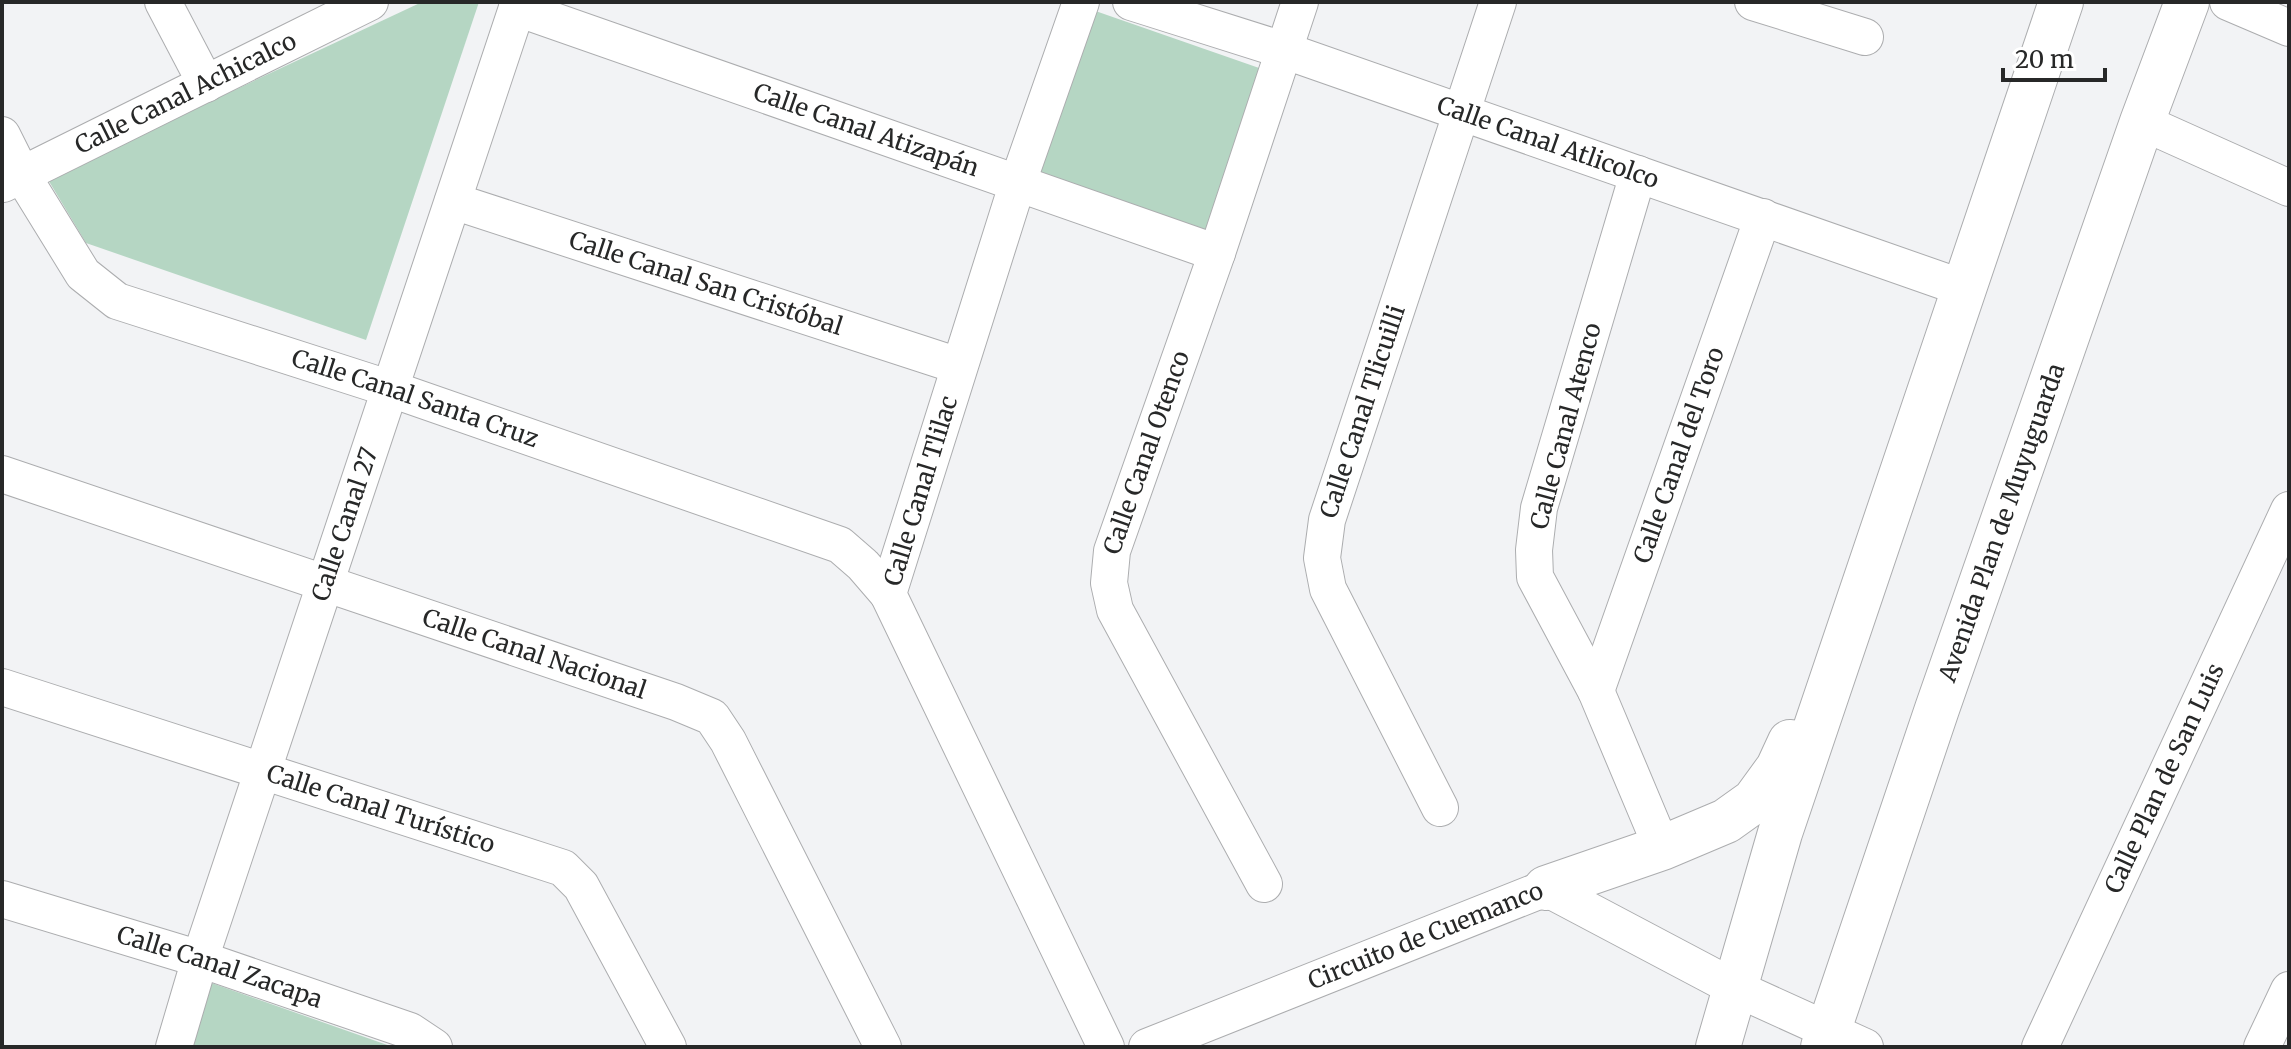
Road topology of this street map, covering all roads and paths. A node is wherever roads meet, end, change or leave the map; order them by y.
1 (163, 2) edge
2 (370, 2) edge
3 (1081, 2) edge
4 (1131, 2) edge
5 (1300, 2) edge
6 (1498, 2) edge
7 (1753, 2) edge
8 (2061, 2) edge
9 (2187, 2) edge
10 (2228, 2) edge
11 (518, 5) edge
12 (2289, 28) edge
13 (1865, 37) dead end
14 (1283, 50) junction
15 (206, 84) junction
16 (1460, 111) junction
17 (2142, 122) junction
18 (2, 135) edge
19 (1638, 174) junction
20 (12, 180) edge
21 (1018, 182) junction
22 (2289, 188) edge
23 (453, 201) junction
24 (1763, 217) junction
25 (1217, 253) junction
26 (1963, 288) junction
27 (959, 366) junction
28 (391, 389) junction
29 (2, 474) edge
30 (2289, 510) edge
31 (327, 584) junction
32 (888, 594) junction
33 (1848, 630) junction
34 (2, 687) edge
35 (1596, 691) junction
36 (264, 773) junction
37 (1440, 808) dead end
38 (1662, 848) junction
39 (1264, 884) dead end
40 (1546, 888) junction
41 (5, 909) edge
42 (200, 959) junction
43 (1735, 988) junction
44 (2289, 990) edge
45 (1839, 1041) edge
46 (174, 1047) edge
47 (434, 1047) edge
48 (668, 1047) edge
49 (883, 1047) edge
50 (1106, 1047) edge
51 (1147, 1047) edge
52 (1718, 1047) edge
53 (2040, 1047) edge
54 (2262, 1047) edge

1 - 15 street
2 - 15 street, Calle Canal Achicalco
3 - 21 street, Calle Canal Tlilac
4 - 14 street, Calle Canal Atlicolco
5 - 14 street, Calle Canal Otenco
6 - 16 street, Calle Canal Tlicuilli
7 - 13 street
8 - 26 main road
9 - 17 main road, Avenida Plan de Muyuguarda
10 - 12 street
11 - 21 street, Calle Canal Atizapán
11 - 23 street, Calle Canal 27
14 - 16 street, Calle Canal Atlicolco
14 - 25 street, Calle Canal Otenco
15 - 20 street, Calle Canal Achicalco
16 - 19 street, Calle Canal Atlicolco
16 - 37 street, Calle Canal Tlicuilli
17 - 22 street
17 - 45 main road, Avenida Plan de Muyuguarda
18 - 20 street, Calle Canal Santa Cruz
19 - 24 street, Calle Canal Atlicolco
19 - 35 street, Calle Canal Atenco
20 - 28 street, Calle Canal Santa Cruz
21 - 25 street, Calle Canal Atizapán
21 - 27 street, Calle Canal Tlilac
23 - 27 street, Calle Canal San Cristóbal
23 - 28 street, Calle Canal 27
24 - 26 street, Calle Canal Atlicolco
24 - 35 street, Calle Canal del Toro
25 - 39 street, Calle Canal Otenco
26 - 33 main road
27 - 32 street, Calle Canal Tlilac
28 - 31 street, Calle Canal 27
28 - 32 street, Calle Canal Santa Cruz
29 - 31 street, Calle Canal Nacional
30 - 53 street, Calle Plan de San Luis
31 - 36 street, Calle Canal 27
31 - 49 street, Calle Canal Nacional
32 - 50 street, Calle Canal Tlilac
33 - 38 main road
33 - 43 main road
34 - 36 street, Calle Canal Turístico
35 - 38 street, Calle Canal Atenco
36 - 42 street, Calle Canal 27
36 - 48 street, Calle Canal Turístico
38 - 40 main road
40 - 43 street, Circuito de Cuemanco
40 - 51 street, Circuito de Cuemanco
41 - 42 street, Calle Canal Zacapa
42 - 46 street, Calle Canal 27
42 - 47 street, Calle Canal Zacapa
43 - 45 street, Circuito de Cuemanco
43 - 52 main road
44 - 54 street

